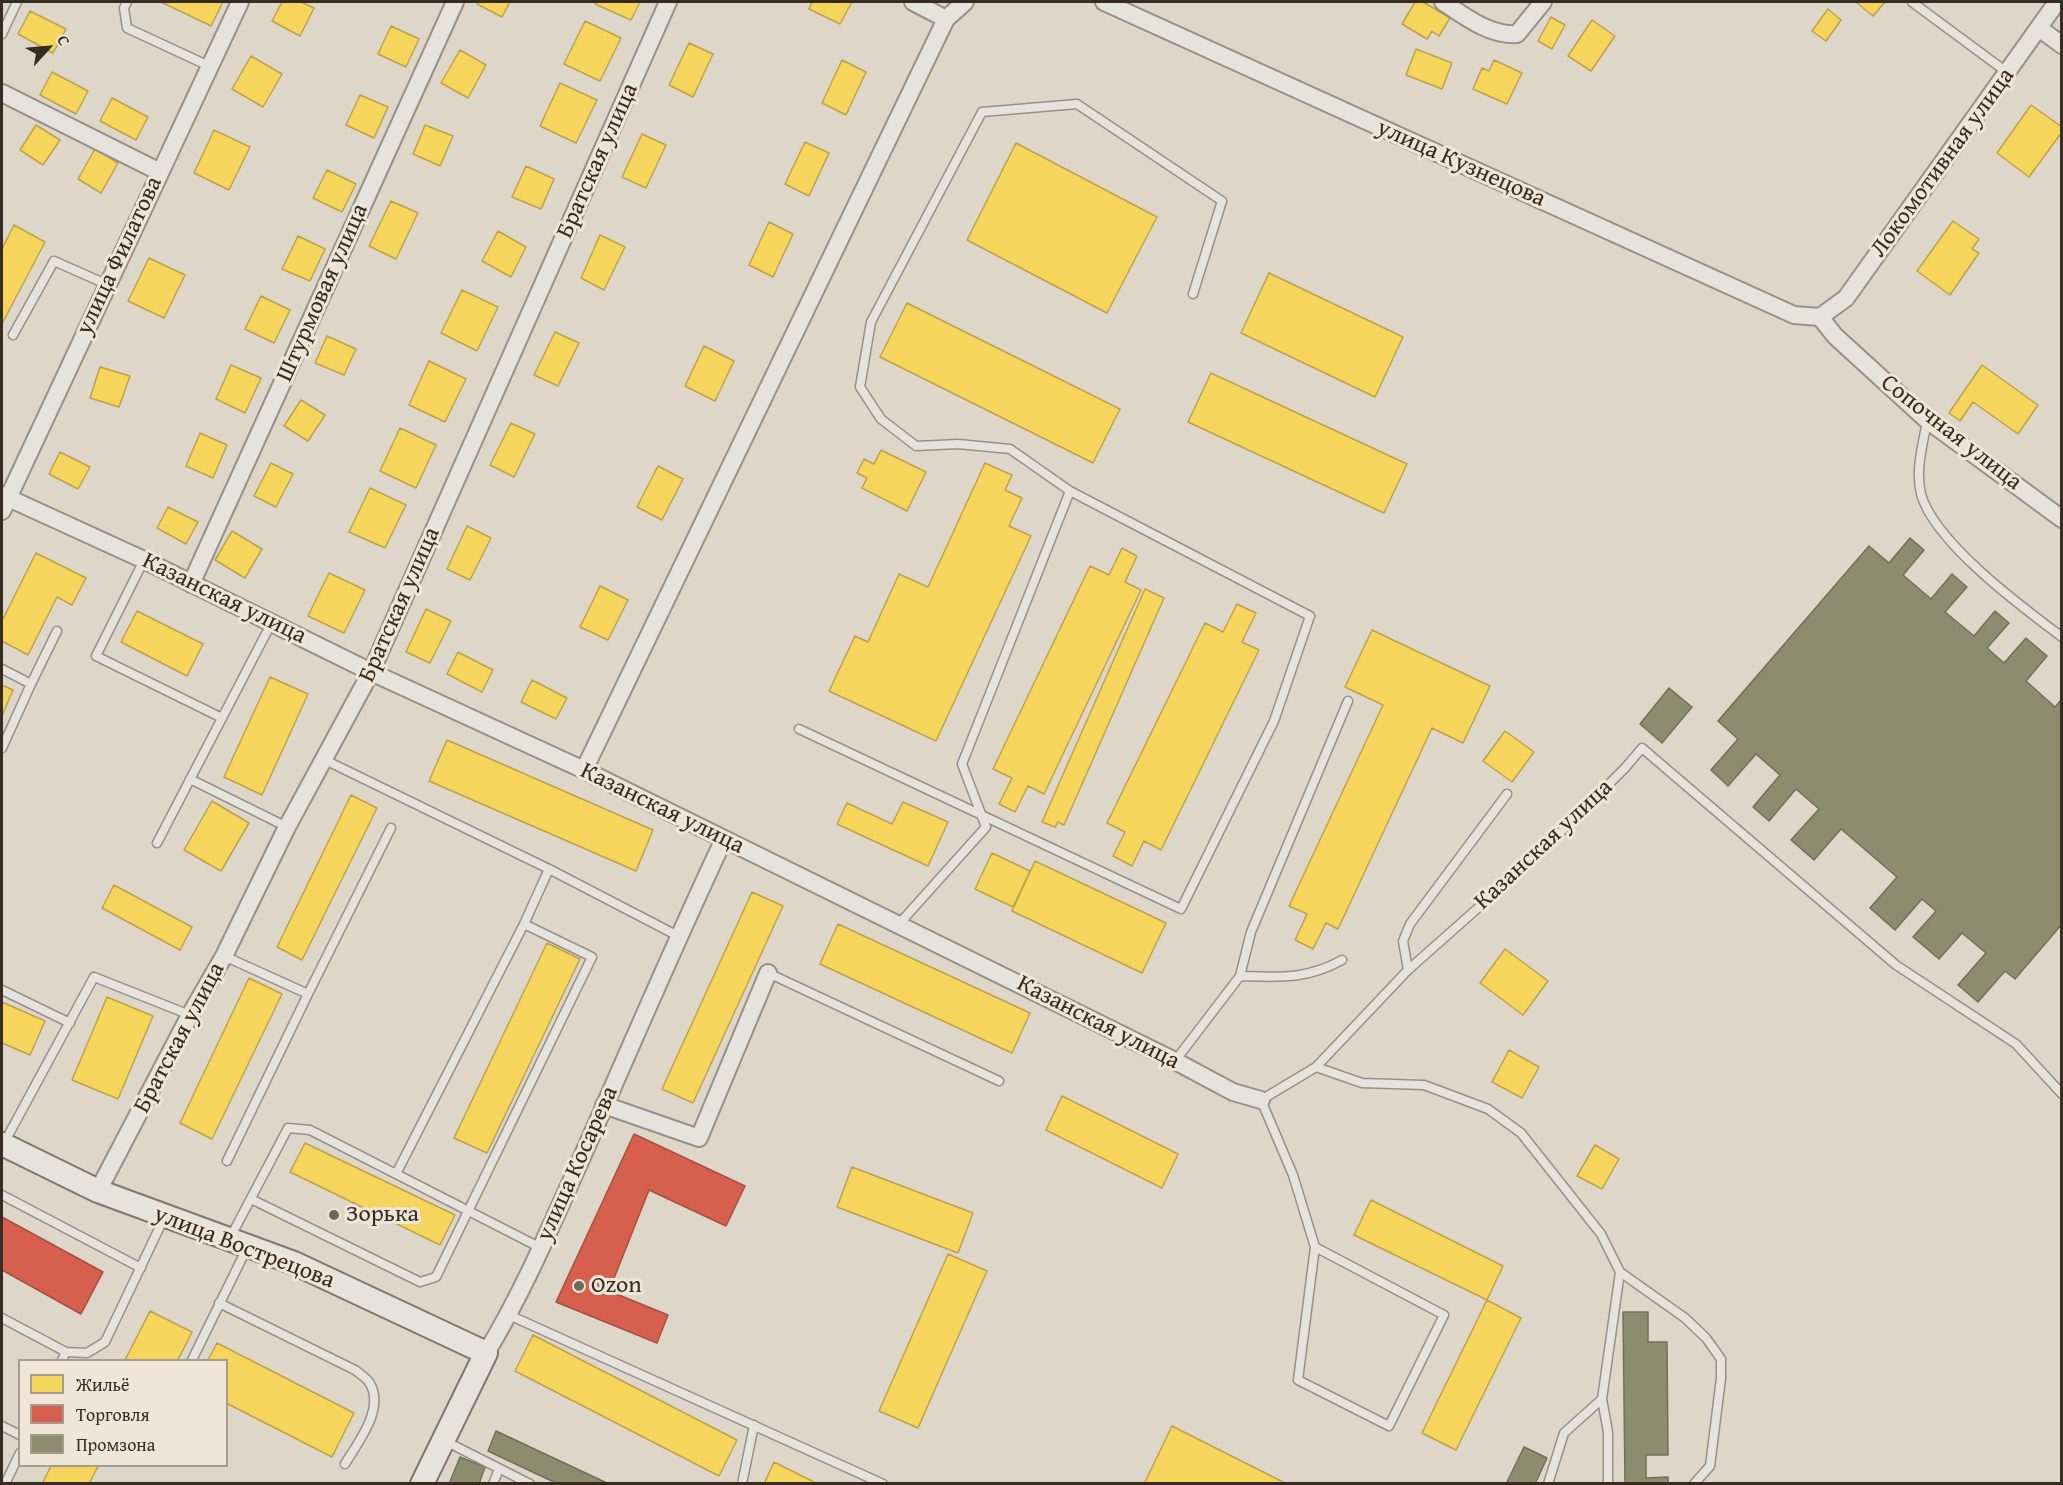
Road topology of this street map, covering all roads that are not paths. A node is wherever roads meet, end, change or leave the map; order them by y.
1 (17, 2) edge
2 (127, 2) edge
3 (240, 2) edge
4 (454, 2) edge
5 (668, 2) edge
6 (913, 2) edge
7 (965, 2) edge
8 (1104, 2) edge
9 (1443, 2) edge
10 (1543, 2) edge
11 (1912, 2) edge
12 (2057, 2) edge
13 (946, 19) junction
14 (2040, 29) junction
15 (2, 34) edge
16 (2061, 45) edge
17 (209, 66) junction
18 (2008, 73) junction
19 (2, 93) edge
20 (160, 172) junction
21 (106, 284) junction
22 (1193, 294) dead end
23 (1820, 317) junction
24 (13, 336) dead end
25 (1927, 420) junction
26 (1070, 492) junction
27 (4, 502) edge
28 (2061, 519) edge
29 (144, 560) junction
30 (191, 584) junction
31 (272, 622) junction
32 (57, 630) dead end
33 (2061, 637) edge
34 (2, 669) edge
35 (371, 672) junction
36 (31, 684) junction
37 (1348, 701) dead end
38 (222, 718) junction
39 (799, 729) dead end
40 (2, 748) edge
41 (325, 760) junction
42 (584, 770) junction
43 (190, 779) junction
44 (1507, 794) dead end
45 (982, 815) junction
46 (287, 827) junction
47 (391, 828) dead end
48 (723, 840) junction
49 (157, 843) dead end
50 (549, 869) junction
51 (524, 924) junction
52 (899, 924) junction
53 (678, 936) junction
54 (224, 956) junction
55 (1342, 960) dead end
56 (1408, 970) junction
57 (768, 973) joint
58 (1239, 976) junction
59 (2, 990) edge
60 (308, 994) junction
61 (190, 1015) junction
62 (70, 1023) junction
63 (1175, 1061) junction
64 (1316, 1066) junction
65 (999, 1081) dead end
66 (2061, 1094) edge
67 (1261, 1100) junction
68 (604, 1105) junction
69 (2, 1145) edge
70 (227, 1161) dead end
71 (396, 1174) junction
72 (98, 1191) junction
73 (2, 1195) edge
74 (251, 1199) junction
75 (467, 1212) junction
76 (164, 1218) junction
77 (239, 1241) junction
78 (1315, 1247) junction
79 (541, 1248) junction
80 (141, 1268) junction
81 (1620, 1272) junction
82 (219, 1303) junction
83 (509, 1315) junction
84 (2, 1318) edge
85 (486, 1353) junction
86 (64, 1356) edge
87 (192, 1359) edge
88 (1602, 1399) junction
89 (754, 1425) junction
90 (2, 1426) edge
91 (18, 1434) edge
92 (442, 1440) junction
93 (18, 1457) edge
94 (345, 1464) dead end
95 (499, 1469) junction
96 (5, 1484) edge
97 (422, 1484) edge
98 (493, 1484) edge
99 (530, 1484) edge
100 (742, 1484) edge
101 (883, 1484) edge
102 (1548, 1484) edge
103 (1608, 1484) edge
104 (1694, 1484) edge

1 - 15 lane
2 - 17 lane
3 - 17 street, улица Филатова
4 - 30 street, Штурмовая улица
5 - 35 street, Братская улица
6 - 13 street
7 - 13 street
8 - 23 street, улица Кузнецова
9 - 10 street
11 - 18 lane
12 - 14 street, Локомотивная улица
13 - 42 street
14 - 16 street
14 - 18 street, Локомотивная улица
17 - 20 street, улица Филатова
18 - 23 street, Локомотивная улица
19 - 20 street
20 - 21 street, улица Филатова
21 - 24 lane
21 - 27 street, улица Филатова
22 - 26 lane
23 - 25 street, Сопочная улица
25 - 28 street, Сопочная улица
25 - 33 lane
26 - 45 lane
26 - 45 lane
27 - 29 street, Казанская улица
29 - 30 street, Казанская улица
29 - 38 lane
30 - 31 street, Казанская улица
31 - 35 street, Казанская улица
31 - 38 lane
32 - 36 lane
34 - 36 lane
35 - 41 street, Братская улица
35 - 42 street, Казанская улица
36 - 40 lane
37 - 58 lane
38 - 43 lane
39 - 45 lane
41 - 46 street, Братская улица
41 - 50 lane
42 - 48 street, Казанская улица
43 - 46 lane
43 - 49 lane
44 - 56 lane
45 - 52 lane
46 - 54 street, Братская улица
47 - 60 lane
48 - 52 street, Казанская улица
48 - 53 street, улица Косарева
50 - 51 lane
50 - 53 lane
51 - 71 lane
51 - 75 lane
52 - 63 street, Казанская улица
53 - 68 street, улица Косарева
54 - 60 lane
54 - 61 street, Братская улица
55 - 58 lane
56 - 64 lane, Казанская улица
56 - 66 lane, Казанская улица
57 - 65 lane
57 - 68 street
58 - 63 lane
59 - 62 lane
60 - 70 lane
61 - 62 lane
61 - 72 street, Братская улица
62 - 69 lane
63 - 67 street, Казанская улица
64 - 67 lane, Казанская улица
64 - 81 lane
67 - 78 lane
68 - 79 street, улица Косарева
69 - 72 street, улица Вострецова
71 - 74 lane
71 - 75 lane
72 - 76 street, улица Вострецова
73 - 80 lane
74 - 75 lane
74 - 77 lane
75 - 79 lane
76 - 77 street, улица Вострецова
76 - 80 lane
77 - 82 lane
77 - 85 street, улица Вострецова
78 - 78 lane
79 - 83 street, улица Косарева
80 - 86 lane
81 - 88 lane
81 - 104 lane
82 - 87 lane
82 - 94 lane
83 - 85 street, улица Косарева
83 - 89 lane
84 - 86 lane
85 - 92 street, улица Косарева
88 - 102 lane
88 - 103 lane
89 - 100 lane
89 - 101 lane
90 - 91 lane
92 - 95 lane
92 - 97 street, улица Косарева
93 - 96 lane
95 - 98 lane
95 - 99 lane

